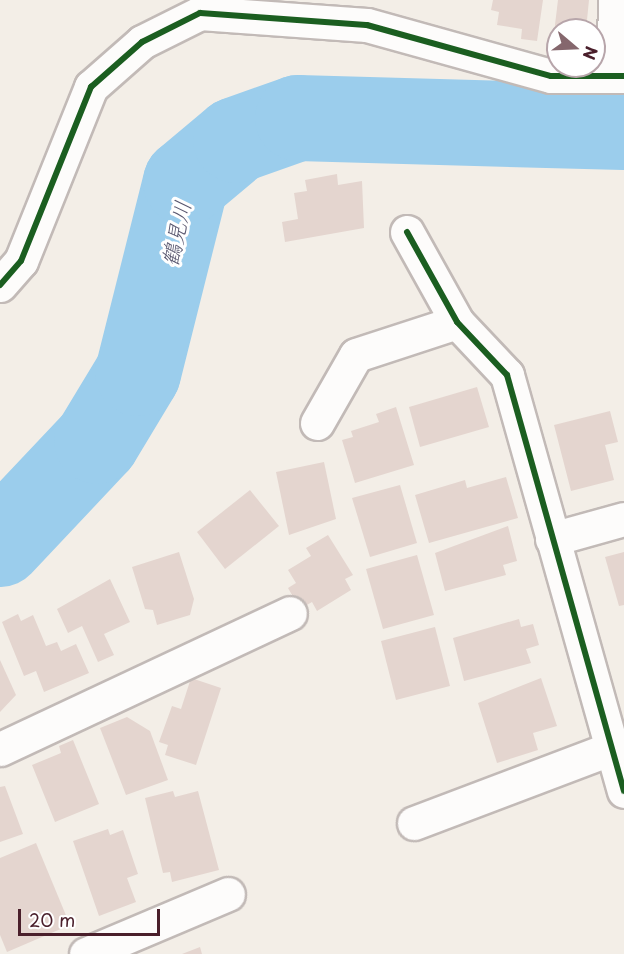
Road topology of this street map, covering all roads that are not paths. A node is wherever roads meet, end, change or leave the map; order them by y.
1 (612, 0) edge
2 (617, 77) edge
3 (406, 232) dead end
4 (0, 285) edge
5 (457, 322) junction
6 (317, 423) dead end
7 (624, 519) edge
8 (552, 539) junction
9 (290, 613) dead end
10 (0, 749) edge
11 (610, 750) junction
12 (624, 791) edge
13 (414, 823) dead end
14 (228, 894) dead end
15 (86, 954) edge

1 - 2 lane
2 - 4 street
3 - 5 street
5 - 6 street
5 - 8 street
7 - 8 street
8 - 11 street
9 - 10 street
11 - 12 street
11 - 13 street
14 - 15 street

